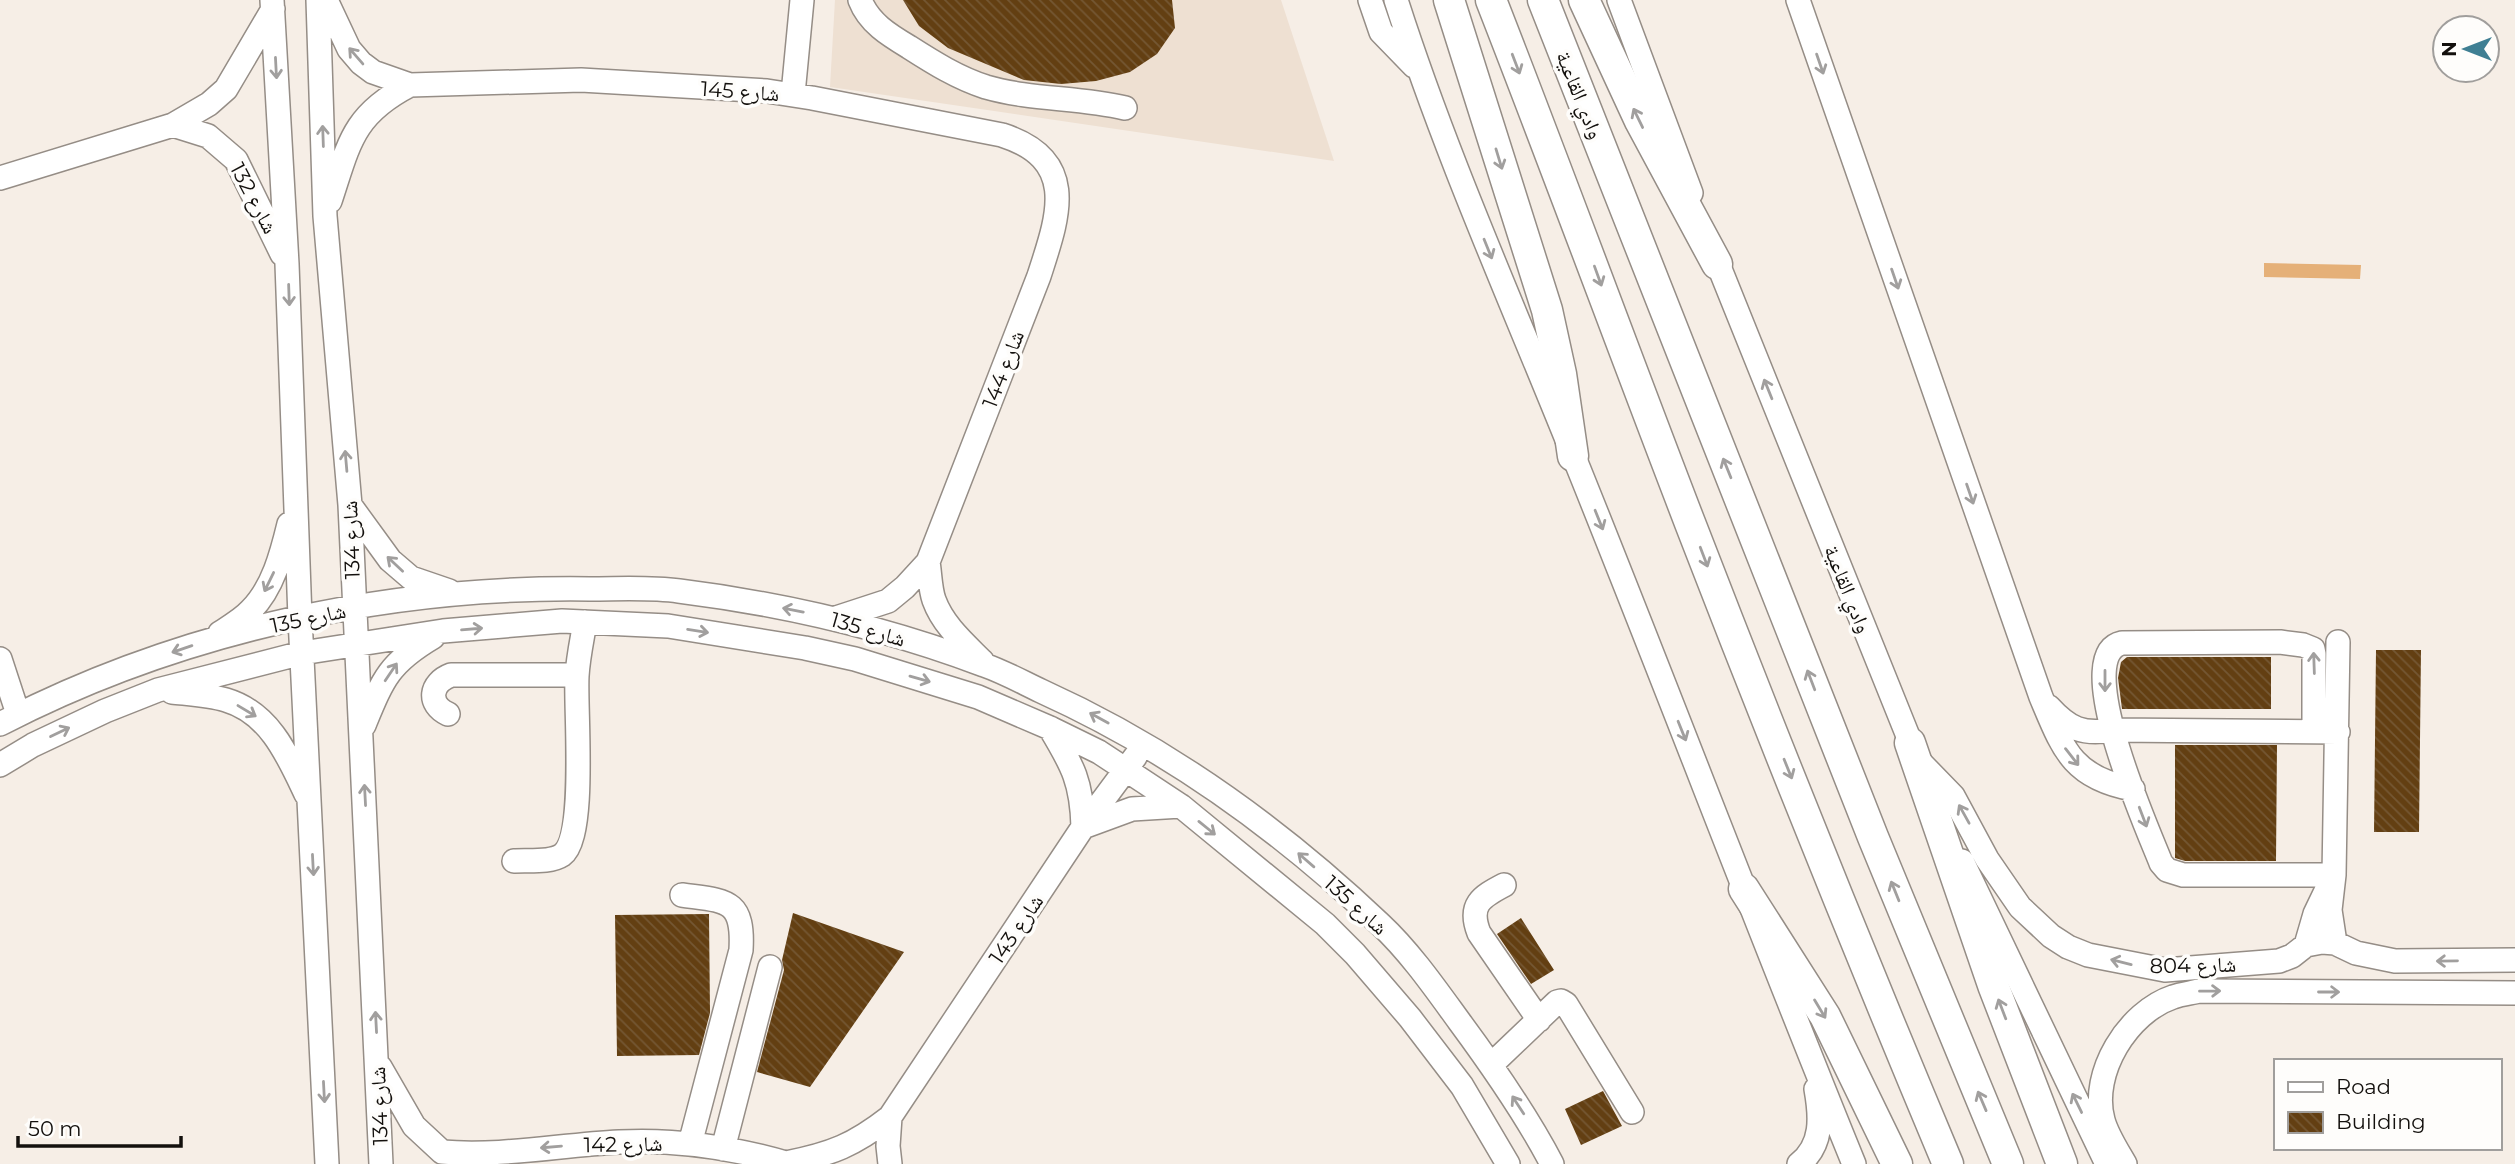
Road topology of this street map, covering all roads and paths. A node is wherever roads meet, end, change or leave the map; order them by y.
1 (318, 0) edge
2 (326, 0) edge
3 (802, 0) edge
4 (860, 0) edge
5 (1370, 0) edge
6 (1396, 0) edge
7 (1449, 0) edge
8 (1491, 0) edge
9 (1543, 0) edge
10 (1584, 0) edge
11 (1619, 0) edge
12 (1637, 0) edge
13 (1798, 0) edge
14 (272, 5) edge
15 (1419, 71) junction
16 (410, 85) junction
17 (793, 94) junction
18 (1125, 108) dead end
19 (173, 125) junction
20 (1669, 133) junction
21 (1052, 172) joint
22 (0, 178) edge
23 (326, 216) junction
24 (287, 264) junction
25 (1717, 264) junction
26 (1573, 456) junction
27 (297, 494) junction
28 (350, 505) junction
29 (928, 562) junction
30 (456, 593) junction
31 (353, 608) junction
32 (300, 618) junction
33 (836, 618) junction
34 (584, 622) junction
35 (443, 631) junction
36 (212, 639) junction
37 (2338, 642) dead end
38 (356, 644) junction
39 (302, 653) junction
40 (0, 659) edge
41 (987, 666) junction
42 (577, 675) junction
43 (158, 690) junction
44 (2041, 697) junction
45 (448, 714) dead end
46 (9, 719) edge
47 (1050, 728) junction
48 (2112, 730) junction
49 (362, 731) junction
50 (2314, 731) junction
51 (2338, 732) junction
52 (1145, 744) junction
53 (1914, 751) junction
54 (0, 765) edge
55 (1127, 769) junction
56 (2133, 789) junction
57 (310, 802) junction
58 (1181, 806) junction
59 (1083, 827) junction
60 (514, 861) dead end
61 (2334, 876) junction
62 (1504, 885) dead end
63 (1744, 889) junction
64 (682, 895) dead end
65 (2335, 943) junction
66 (2306, 945) junction
67 (2515, 960) edge
68 (770, 967) dead end
69 (2515, 993) edge
70 (1539, 1020) junction
71 (1811, 1058) junction
72 (378, 1063) junction
73 (1491, 1065) junction
74 (1632, 1112) dead end
75 (890, 1117) junction
76 (690, 1144) junction
77 (723, 1149) junction
78 (434, 1158) edge
79 (325, 1159) edge
80 (381, 1164) edge
81 (788, 1164) edge
82 (890, 1164) edge
83 (1508, 1164) edge
84 (1552, 1164) edge
85 (1799, 1164) edge
86 (1854, 1164) edge
87 (1897, 1164) edge
88 (1948, 1164) edge
89 (2008, 1164) edge
90 (2062, 1164) edge
91 (2108, 1164) edge
92 (2125, 1164) edge

23 -> 1 street, شارع 134
16 -> 2 street, شارع 145
3 - 17 street
4 - 18 street
5 - 15 street
6 - 15 street
7 -> 26 main road
8 -> 88 main road
89 -> 9 main road, وادي القاعية
25 -> 10 main road
11 - 20 street, وادي القاعية
12 - 20 street
13 -> 44 street
14 - 19 street
14 -> 24 street
15 -> 26 street
16 - 17 street, شارع 145
16 - 23 street, شارع 145
17 - 21 street, شارع 145
19 - 22 street
19 - 24 street, شارع 132
20 - 25 street, وادي القاعية
21 - 29 street, شارع 144
28 -> 23 street, شارع 134
24 -> 27 street
53 -> 25 street, وادي القاعية
26 -> 63 street
27 - 32 street
27 -> 36 street
30 -> 28 street
28 - 31 street, شارع 134
29 - 33 street, شارع 144
29 - 41 street, شارع 144
30 - 31 street, شارع 135
33 -> 30 street, شارع 135
31 - 32 street, شارع 135
31 - 38 street, شارع 134
32 - 36 street, شارع 135
32 - 39 street
33 - 41 street, شارع 135
35 -> 34 street, شارع 135
34 - 42 street
34 -> 47 street, شارع 135
35 - 38 street, شارع 135
49 -> 35 street
36 -> 46 street, شارع 135
37 - 51 street
38 - 39 street, شارع 135
38 - 49 street, شارع 134
39 - 43 street, شارع 135
39 - 57 street
40 - 46 street
52 -> 41 street, شارع 135
42 - 45 street
42 - 60 street
54 -> 43 street, شارع 135
43 -> 57 street
44 - 48 street
44 -> 56 street
47 - 55 street, شارع 135
47 - 59 street
48 - 50 street
50 -> 48 street
48 - 56 street
72 -> 49 street, شارع 134
50 - 51 street
51 - 61 street
52 - 55 street, شارع 143
73 -> 52 street, شارع 135
66 -> 53 street, شارع 804
90 -> 53 main road
91 -> 53 street, وادي القاعية
55 - 58 street, شارع 135
55 - 59 street, شارع 143
56 -> 61 street
57 -> 79 street
58 - 59 street
58 -> 83 street, شارع 135
59 - 75 street, شارع 143
61 - 65 street
61 - 66 street
62 - 70 street
63 - 71 street
63 -> 87 main road
64 - 76 street
65 - 66 street, شارع 804
67 -> 65 street, شارع 804
68 - 77 street
92 -> 69 street, شارع 804
70 - 73 street
70 - 74 street
71 - 85 street
71 - 86 street
72 - 78 street, شارع 142
72 - 80 street, شارع 134
84 -> 73 street, شارع 135
75 - 81 street, شارع 143
75 - 82 street
76 - 77 street, شارع 142
76 -> 78 street, شارع 142
77 - 81 street, شارع 142

